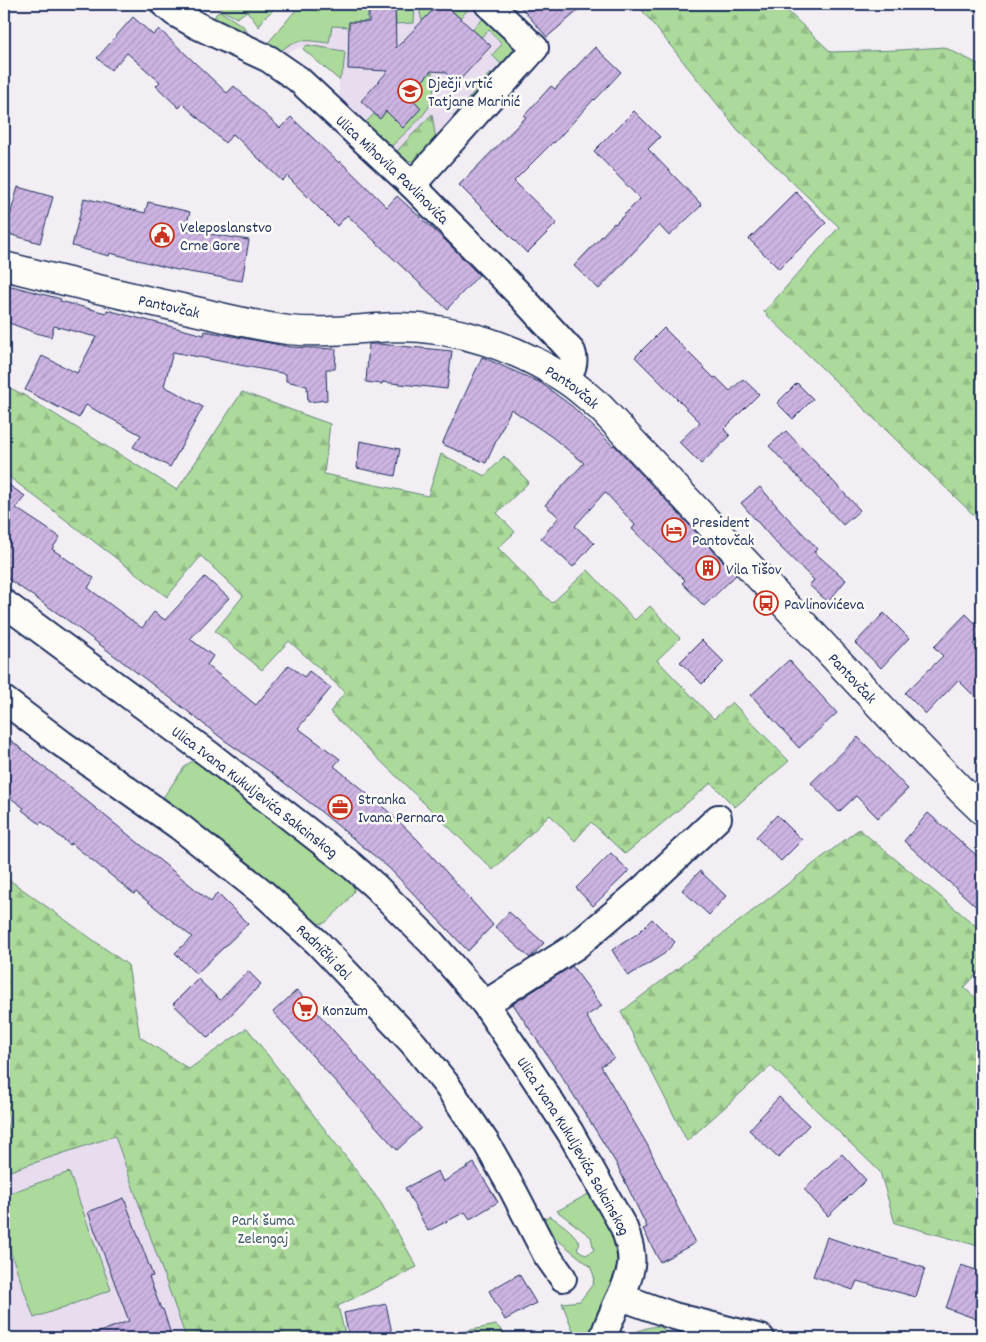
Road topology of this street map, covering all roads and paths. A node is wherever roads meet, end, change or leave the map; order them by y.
1 (164, 4) edge
2 (488, 4) edge
3 (412, 184) junction
4 (4, 266) edge
5 (567, 380) junction
6 (4, 603) edge
7 (4, 700) edge
8 (982, 810) edge
9 (718, 818) dead end
10 (485, 1004) junction
11 (563, 1278) dead end
12 (621, 1297) junction
13 (603, 1338) edge
14 (761, 1338) edge

1 - 3 street, Ulica Mihovila Pavlinovića
2 - 3 street
3 - 5 street, Ulica Mihovila Pavlinovića
4 - 5 main road, Pantovčak
5 - 8 main road, Pantovčak
6 - 10 street, Ulica Ivana Kukuljevića Sakcinskog
7 - 11 street, Radnički dol
9 - 10 street
10 - 12 street, Ulica Ivana Kukuljevića Sakcinskog
12 - 13 street, Ulica Ivana Kukuljevića Sakcinskog
12 - 14 street

